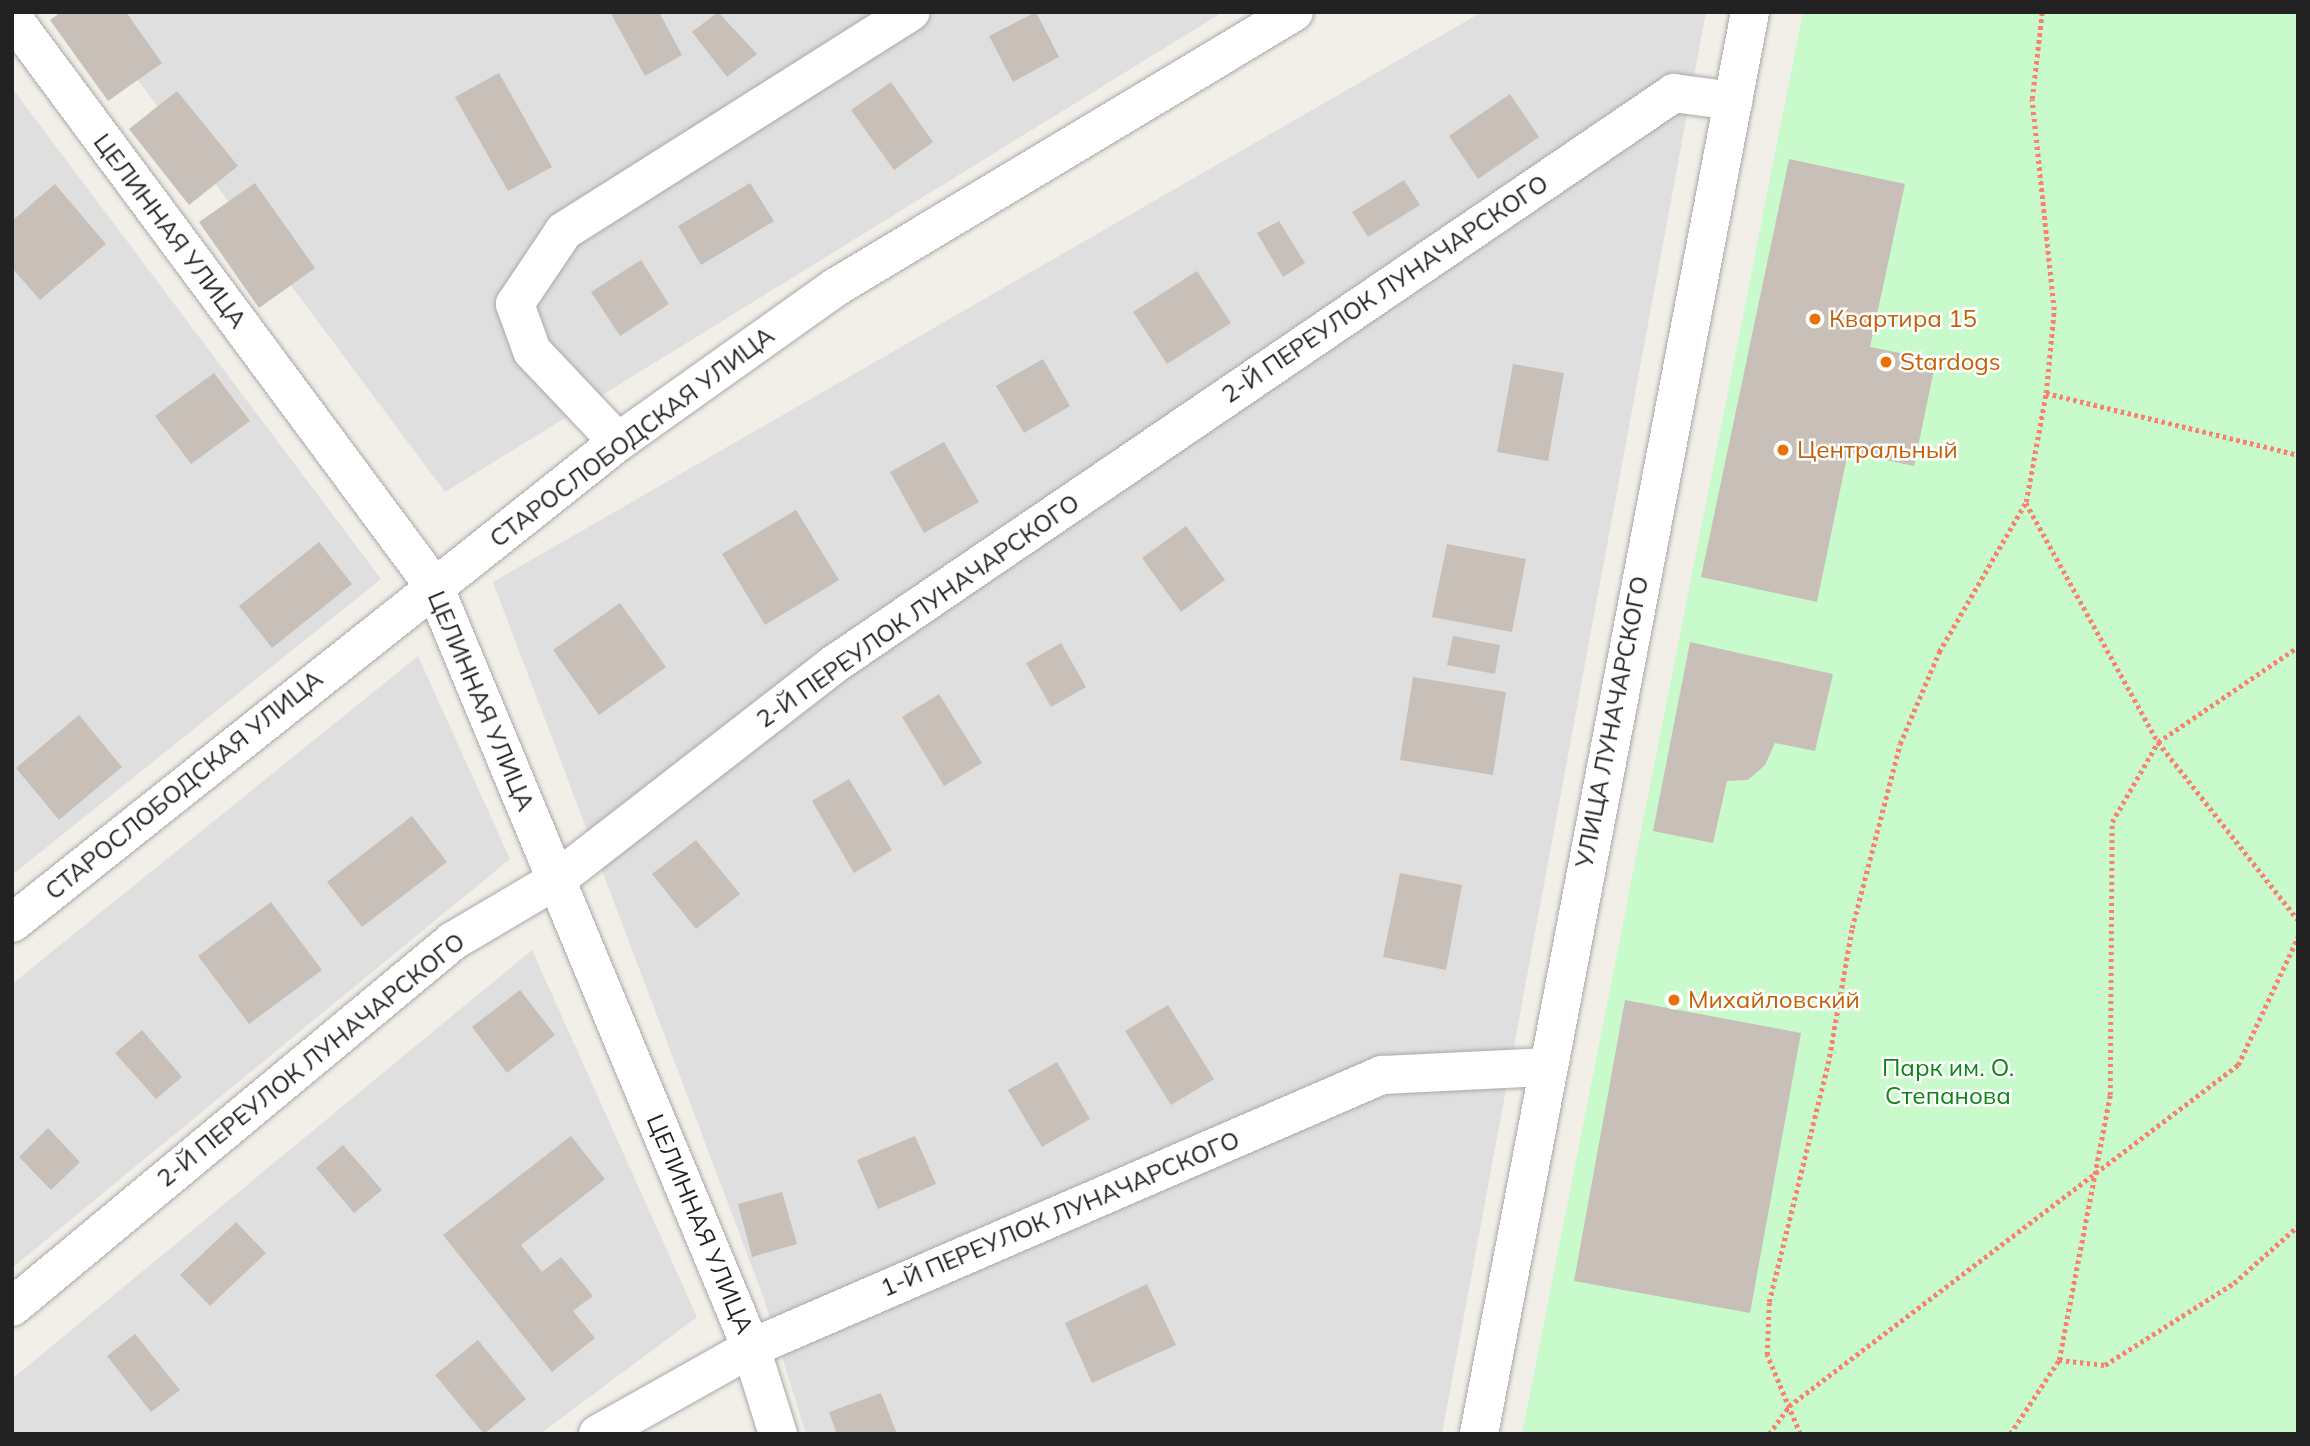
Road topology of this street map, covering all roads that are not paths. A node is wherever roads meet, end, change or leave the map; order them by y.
1 (911, 12) edge
2 (1294, 12) edge
3 (1750, 12) edge
4 (12, 17) edge
5 (1252, 23) edge
6 (1733, 101) junction
7 (618, 442) junction
8 (434, 586) junction
9 (556, 880) junction
10 (12, 923) edge
11 (1545, 1067) junction
12 (12, 1307) edge
13 (751, 1348) junction
14 (598, 1434) edge
15 (778, 1434) edge
16 (1479, 1434) edge

1 - 7 street
2 - 5 street, СТАРОСЛОБОДСКАЯ УЛИЦА
3 - 6 street, УЛИЦА ЛУНАЧАРСКОГО
4 - 8 street, ЦЕЛИННАЯ УЛИЦА
5 - 7 street, СТАРОСЛОБОДСКАЯ УЛИЦА
6 - 9 street, 2-Й ПЕРЕУЛОК ЛУНАЧАРСКОГО
6 - 11 street, УЛИЦА ЛУНАЧАРСКОГО
7 - 8 street, СТАРОСЛОБОДСКАЯ УЛИЦА
8 - 9 street, ЦЕЛИННАЯ УЛИЦА
8 - 10 street, СТАРОСЛОБОДСКАЯ УЛИЦА
9 - 12 street, 2-Й ПЕРЕУЛОК ЛУНАЧАРСКОГО
9 - 13 street, ЦЕЛИННАЯ УЛИЦА
11 - 13 street, 1-Й ПЕРЕУЛОК ЛУНАЧАРСКОГО
11 - 16 street, УЛИЦА ЛУНАЧАРСКОГО
13 - 14 street, 1-Й ПЕРЕУЛОК ЛУНАЧАРСКОГО
13 - 15 street, ЦЕЛИННАЯ УЛИЦА

